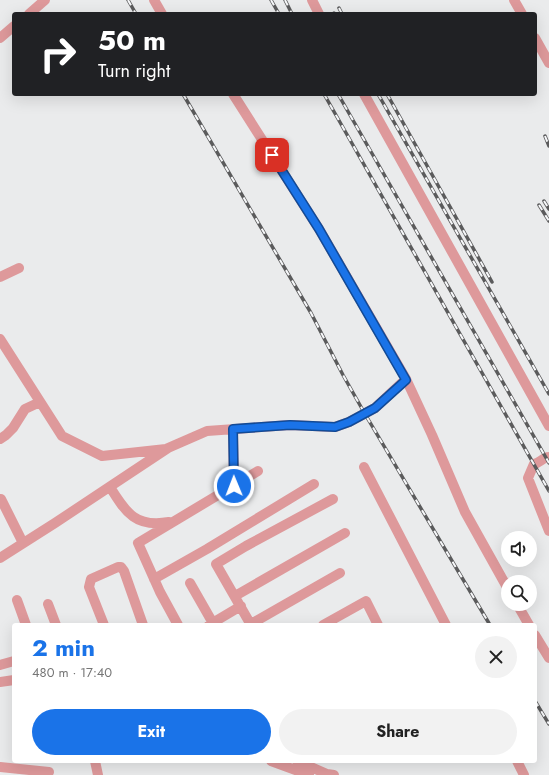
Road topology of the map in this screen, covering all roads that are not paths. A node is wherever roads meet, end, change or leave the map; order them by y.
1 (45, 0) edge
2 (154, 0) edge
3 (312, 0) edge
4 (514, 0) edge
5 (30, 12) edge
6 (161, 12) edge
7 (318, 12) edge
8 (521, 12) edge
9 (12, 28) edge
10 (0, 38) edge
11 (537, 42) edge
12 (549, 63) edge
13 (233, 96) edge
14 (365, 96) edge
15 (19, 268) dead end
16 (0, 277) edge
17 (0, 339) edge
18 (406, 380) junction
19 (40, 402) junction
20 (549, 426) edge
21 (233, 429) junction
22 (0, 439) edge
23 (168, 448) junction
24 (549, 457) edge
25 (364, 467) dead end
26 (258, 471) dead end
27 (314, 484) dead end
28 (234, 486) junction
29 (110, 487) junction
30 (1, 499) dead end
31 (333, 499) dead end
32 (176, 520) junction
33 (549, 530) edge
34 (345, 533) dead end
35 (23, 543) junction
36 (0, 558) edge
37 (340, 573) dead end
38 (501, 576) edge
39 (154, 579) junction
40 (190, 583) dead end
41 (235, 596) junction
42 (17, 600) dead end
43 (48, 604) dead end
44 (241, 606) junction
45 (521, 611) edge
46 (25, 623) edge
47 (55, 623) edge
48 (103, 623) edge
49 (142, 623) edge
50 (177, 623) edge
51 (211, 623) edge
52 (214, 623) edge
53 (250, 623) edge
54 (253, 623) edge
55 (327, 623) edge
56 (377, 623) edge
57 (445, 623) edge
58 (528, 623) edge
59 (537, 638) edge
60 (549, 658) edge
61 (12, 662) edge
62 (0, 665) edge
63 (12, 680) edge
64 (0, 682) edge
65 (47, 763) edge
66 (95, 763) edge
67 (281, 763) edge
68 (518, 763) edge
69 (0, 767) edge
70 (306, 768) edge
71 (49, 773) edge
72 (98, 775) edge
73 (334, 775) edge
74 (524, 775) edge

1 - 5 street
2 - 6 street
3 - 7 street
4 - 8 street
9 - 10 street
11 - 12 street
13 - 18 street
14 - 20 street
15 - 16 street
17 - 19 street
18 - 21 street
18 - 38 street
19 - 22 street
19 - 23 street
21 - 23 street
21 - 28 street
23 - 29 street
24 - 33 street
25 - 57 street
26 - 28 street
27 - 39 street
28 - 32 street
29 - 32 street
29 - 35 street
30 - 35 street
31 - 41 street
32 - 39 street
34 - 41 street
35 - 36 street
37 - 54 street
39 - 50 street
40 - 51 street
41 - 44 street
42 - 46 street
43 - 47 street
44 - 52 street
44 - 53 street
45 - 58 street
48 - 49 street
55 - 56 street
59 - 60 street
61 - 62 street
63 - 64 street
65 - 71 street
66 - 72 street
67 - 70 street
68 - 74 street
69 - 71 street
70 - 73 street

